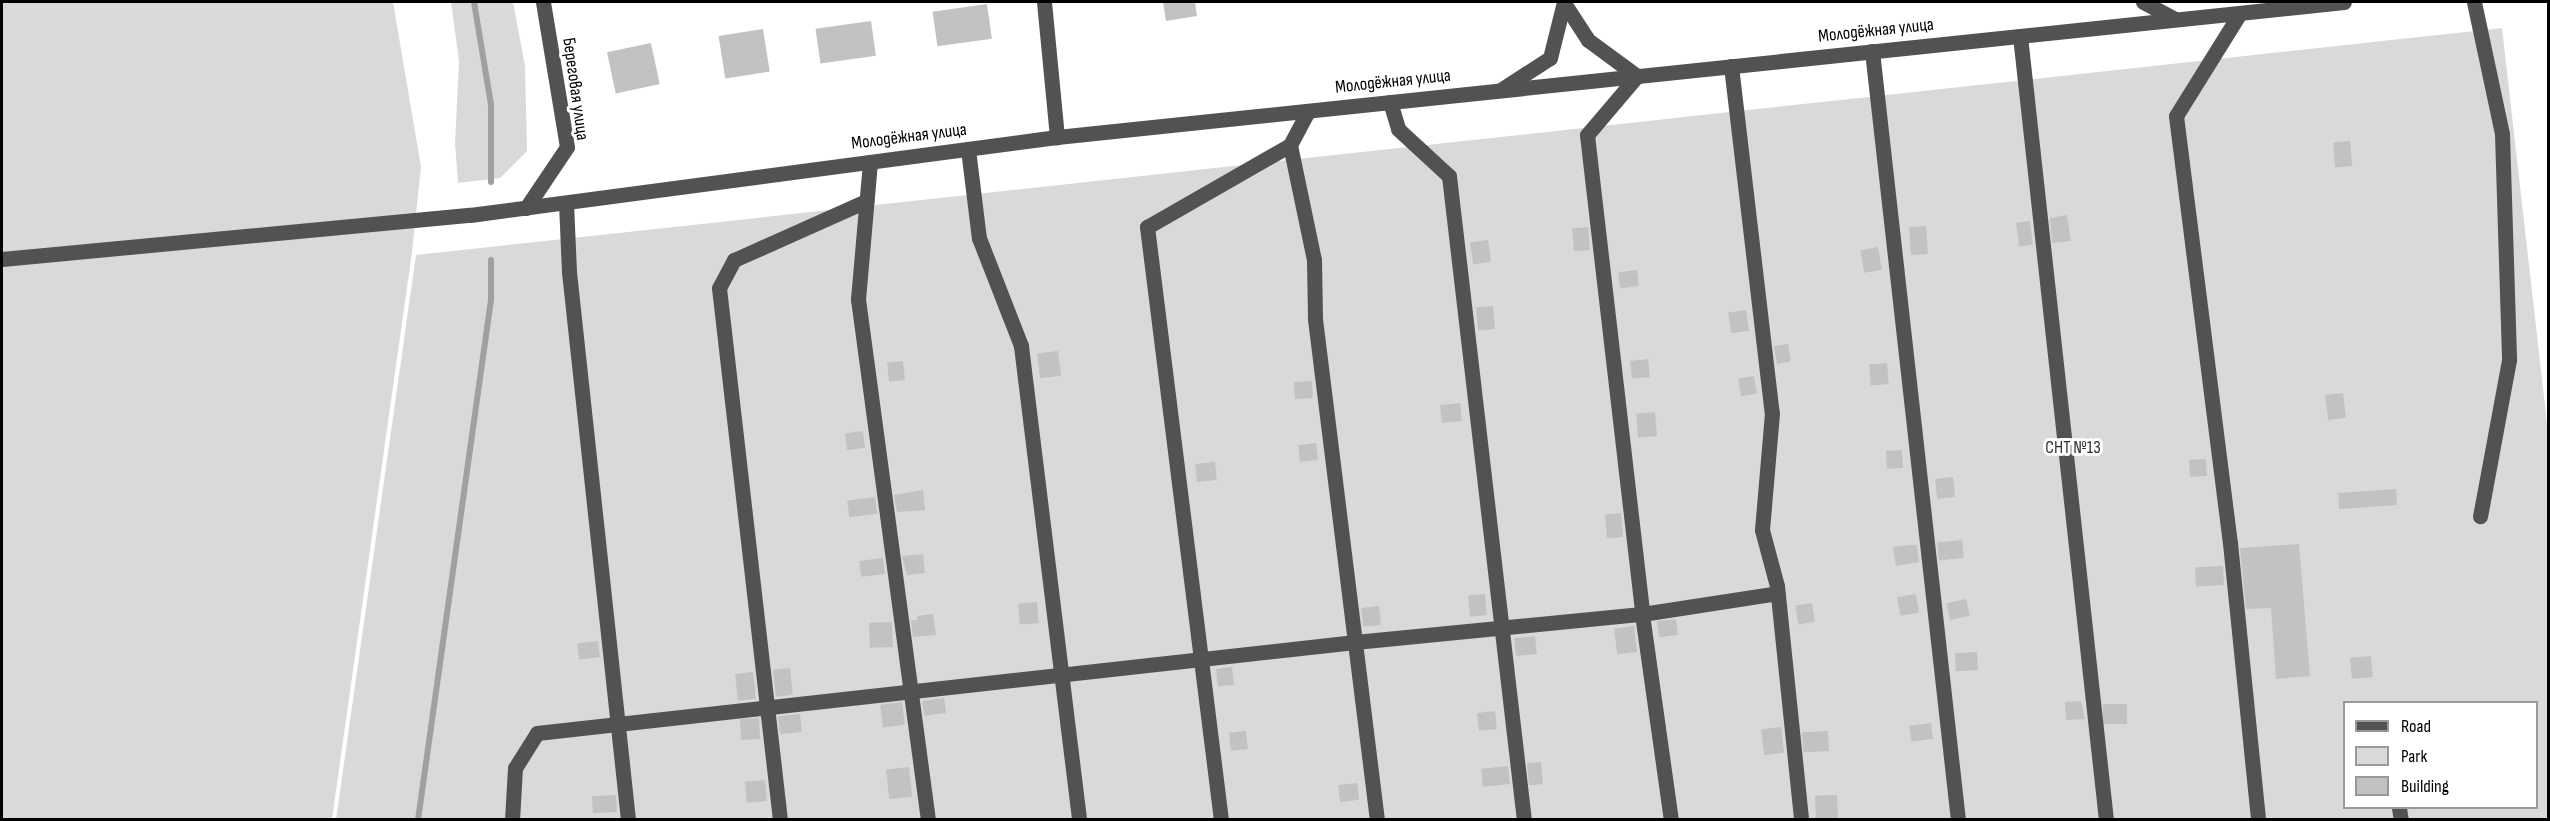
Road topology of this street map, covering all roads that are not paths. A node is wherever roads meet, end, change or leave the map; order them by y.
1 (543, 2) edge
2 (1044, 2) edge
3 (1564, 2) edge
4 (2143, 2) edge
5 (2344, 2) edge
6 (2474, 2) edge
7 (2240, 13) junction
8 (2175, 19) junction
9 (2020, 36) junction
10 (1872, 51) junction
11 (1731, 66) junction
12 (1637, 76) junction
13 (1500, 91) junction
14 (1390, 102) junction
15 (1308, 111) junction
16 (1057, 137) junction
17 (1290, 144) junction
18 (968, 149) junction
19 (870, 162) junction
20 (866, 201) junction
21 (566, 203) junction
22 (526, 208) junction
23 (2, 259) edge
24 (2480, 516) dead end
25 (1777, 593) junction
26 (1642, 614) junction
27 (1501, 627) junction
28 (1355, 642) junction
29 (1201, 661) junction
30 (1062, 676) junction
31 (911, 692) junction
32 (765, 707) junction
33 (616, 723) junction
34 (512, 819) edge
35 (628, 819) edge
36 (780, 819) edge
37 (928, 819) edge
38 (1079, 819) edge
39 (1221, 819) edge
40 (1377, 819) edge
41 (1524, 819) edge
42 (1671, 819) edge
43 (1801, 819) edge
44 (1958, 819) edge
45 (2106, 819) edge
46 (2258, 819) edge

1 - 22 street, Береговая улица
2 - 16 street
3 - 12 street
3 - 13 street
4 - 8 street
5 - 7 street, Молодёжная улица
6 - 24 street
7 - 8 street, Молодёжная улица
7 - 46 street
8 - 9 street, Молодёжная улица
9 - 10 street, Молодёжная улица
9 - 45 street
10 - 11 street, Молодёжная улица
10 - 44 street
11 - 12 street, Молодёжная улица
11 - 25 street
12 - 13 street, Молодёжная улица
12 - 26 street
13 - 14 street, Молодёжная улица
14 - 15 street, Молодёжная улица
14 - 27 street
15 - 16 street, Молодёжная улица
15 - 17 street
16 - 18 street, Молодёжная улица
17 - 28 street
17 - 29 street
18 - 19 street, Молодёжная улица
18 - 30 street
19 - 20 street
19 - 21 street, Молодёжная улица
20 - 31 street
20 - 32 street
21 - 22 street, Молодёжная улица
21 - 33 street
22 - 23 street, Молодёжная улица
25 - 26 street
25 - 43 street
26 - 27 street
26 - 42 street
27 - 28 street
27 - 41 street
28 - 29 street
28 - 40 street
29 - 30 street
29 - 39 street
30 - 31 street
30 - 38 street
31 - 32 street
31 - 37 street
32 - 33 street
32 - 36 street
33 - 34 street
33 - 35 street

